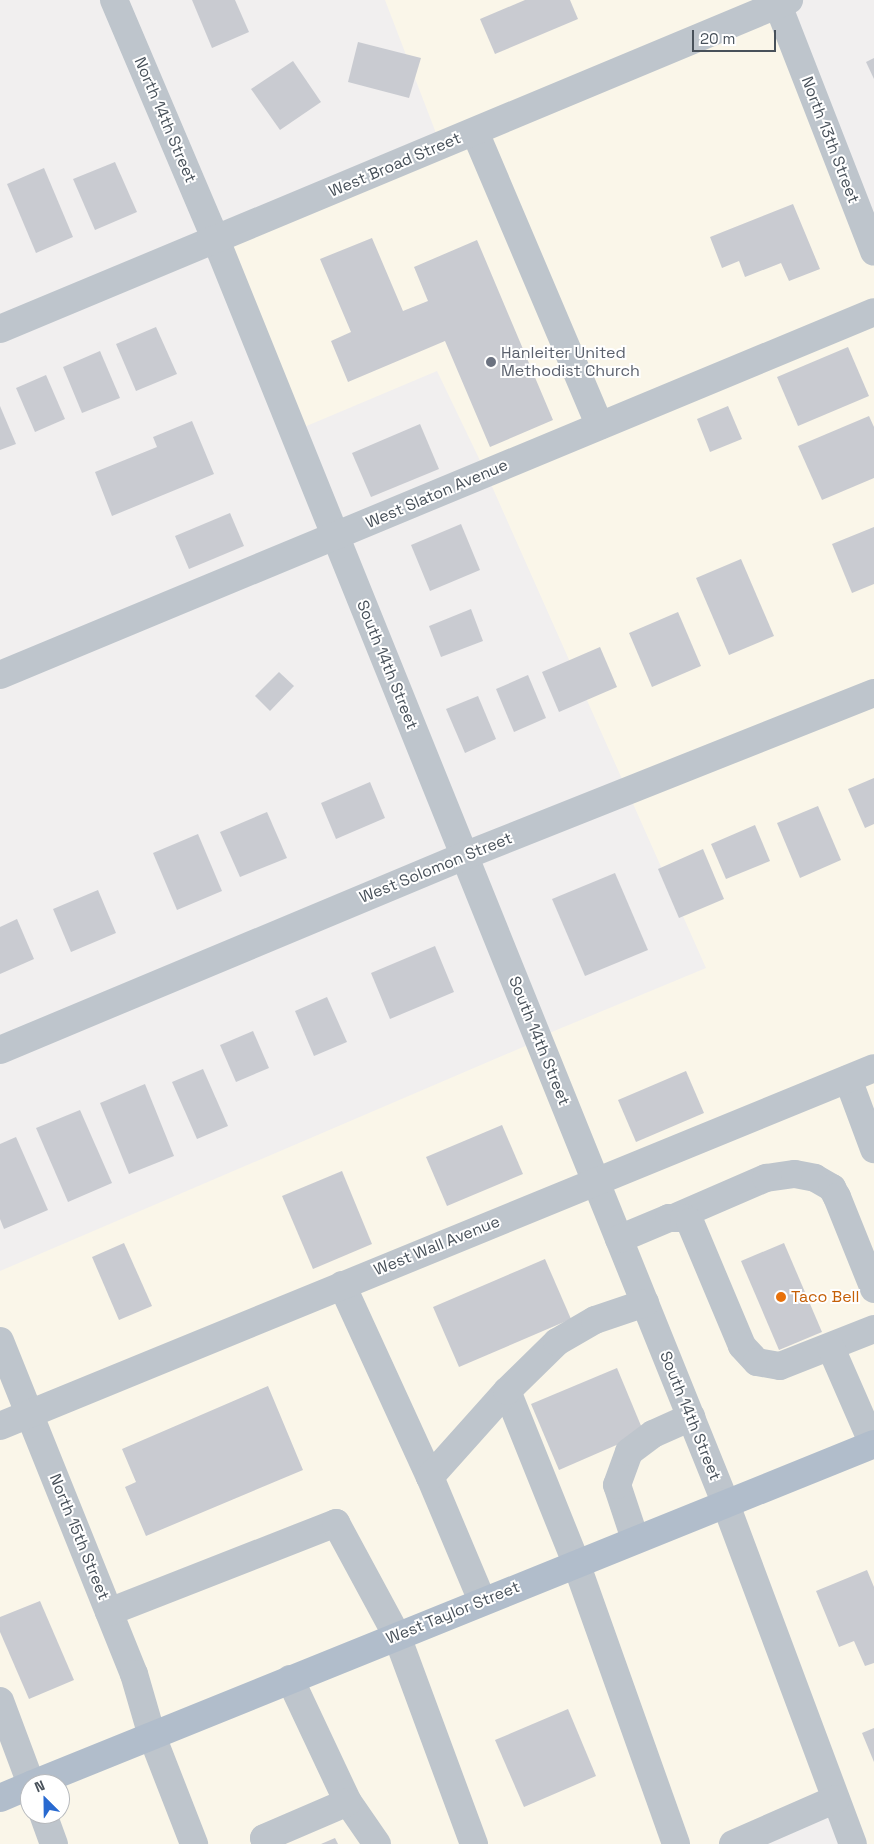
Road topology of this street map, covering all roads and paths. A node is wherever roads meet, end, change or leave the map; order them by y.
1 (114, 0) edge
2 (781, 1) edge
3 (475, 132) junction
4 (216, 240) junction
5 (874, 252) edge
6 (874, 312) edge
7 (0, 329) edge
8 (600, 426) junction
9 (335, 536) junction
10 (0, 675) edge
11 (874, 693) edge
12 (464, 856) junction
13 (0, 1050) edge
14 (874, 1068) edge
15 (848, 1079) junction
16 (874, 1149) edge
17 (595, 1181) junction
18 (678, 1216) junction
19 (619, 1239) junction
20 (342, 1285) junction
21 (874, 1289) edge
22 (645, 1303) junction
23 (874, 1329) edge
24 (0, 1341) edge
25 (831, 1348) junction
26 (507, 1391) junction
27 (30, 1413) junction
28 (691, 1417) junction
29 (0, 1426) edge
30 (874, 1444) edge
31 (430, 1477) junction
32 (725, 1502) junction
33 (634, 1539) junction
34 (576, 1563) junction
35 (482, 1602) junction
36 (109, 1612) junction
37 (397, 1636) junction
38 (290, 1679) junction
39 (0, 1702) edge
40 (152, 1736) junction
41 (28, 1774) edge
42 (57, 1774) edge
43 (20, 1789) edge
44 (0, 1798) edge
45 (836, 1799) junction
46 (348, 1802) junction
47 (47, 1824) edge
48 (187, 1842) edge
49 (54, 1844) edge
50 (266, 1844) edge
51 (377, 1844) edge
52 (474, 1844) edge
53 (676, 1844) edge
54 (733, 1844) edge
55 (853, 1844) edge

1 - 4 street, North 14th Street
2 - 3 street, West Broad Street
2 - 5 street, North 13th Street
3 - 4 street, West Broad Street
3 - 8 street
4 - 7 street, West Broad Street
4 - 9 street, South 14th Street
6 - 8 street, West Slaton Avenue
8 - 9 street, West Slaton Avenue
9 - 10 street, West Slaton Avenue
9 - 12 street, South 14th Street
11 - 12 street, West Solomon Street
12 - 13 street, West Solomon Street
12 - 17 street, South 14th Street
14 - 15 street, West Wall Avenue
15 - 16 street
15 - 17 street, West Wall Avenue
17 - 19 street, South 14th Street
17 - 20 street, West Wall Avenue
18 - 19 street
18 - 21 street
18 - 25 street
19 - 22 street, South 14th Street
20 - 27 street, West Wall Avenue
20 - 31 street
22 - 26 street
22 - 28 street, South 14th Street
23 - 25 street
24 - 27 street, North 15th Street
25 - 30 street
26 - 31 street
26 - 34 street
27 - 29 street, West Wall Avenue
27 - 36 street, North 15th Street
28 - 32 street, South 14th Street
28 - 33 street
30 - 32 main road, West Taylor Street
31 - 35 street
32 - 33 main road, West Taylor Street
32 - 45 street, South 14th Street
33 - 34 main road, West Taylor Street
34 - 35 main road, West Taylor Street
34 - 53 street
35 - 37 main road, West Taylor Street
36 - 37 street
36 - 40 street, North 15th Street
37 - 38 main road, West Taylor Street
37 - 52 street
38 - 40 main road, West Taylor Street
38 - 46 street
39 - 41 street
40 - 42 main road, West Taylor Street
40 - 48 street, North 15th Street
43 - 44 main road, West Taylor Street
45 - 54 street
45 - 55 street, South 14th Street
46 - 50 street
46 - 51 street
47 - 49 street

